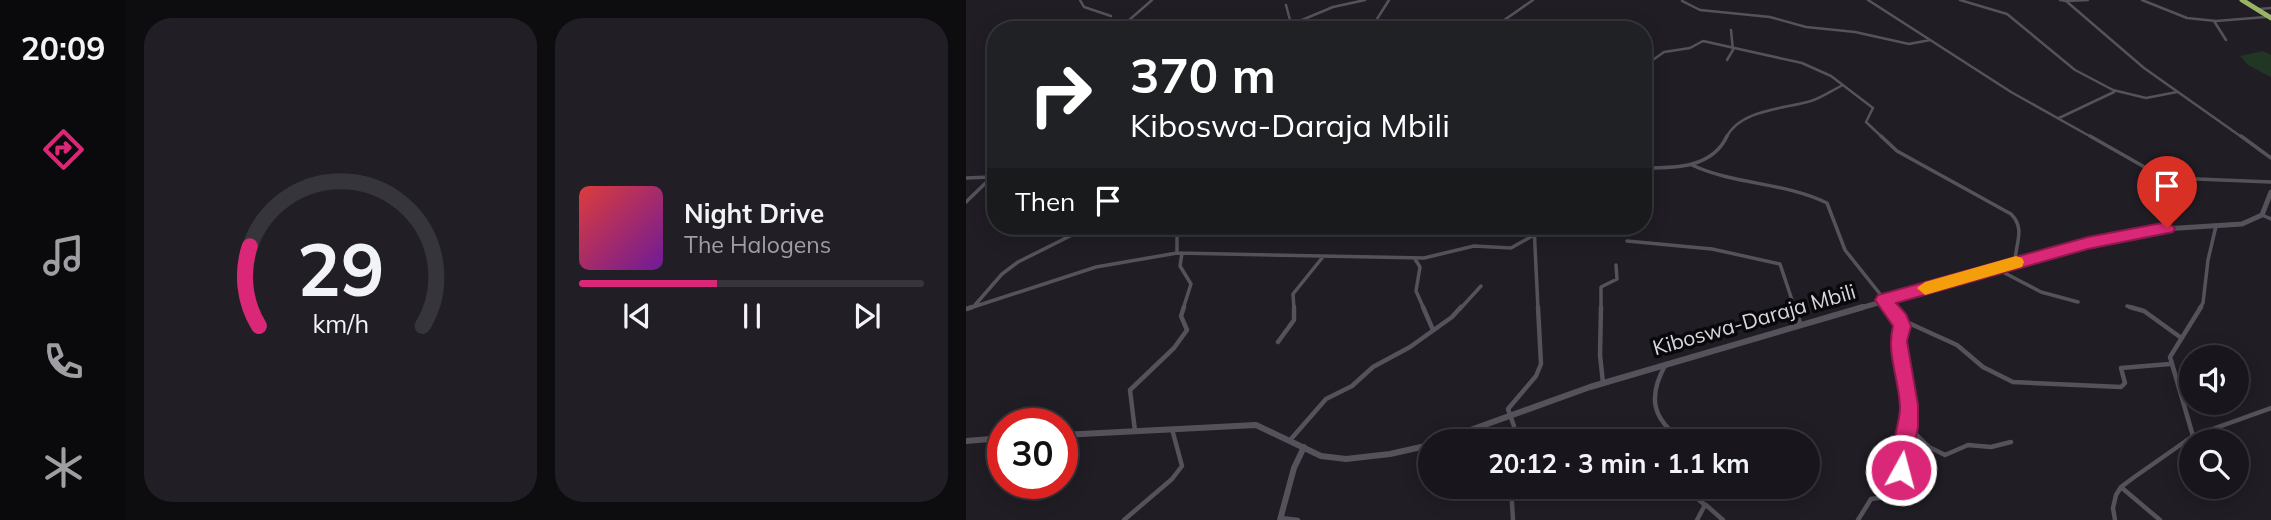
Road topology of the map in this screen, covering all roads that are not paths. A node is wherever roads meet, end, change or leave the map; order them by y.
1 (1080, 0) edge
2 (1152, 0) edge
3 (1338, 0) edge
4 (1365, 0) edge
5 (1389, 0) edge
6 (1533, 0) edge
7 (1868, 0) edge
8 (1959, 0) edge
9 (2060, 0) edge
10 (2066, 0) edge
11 (2088, 0) edge
12 (2142, 0) edge
13 (2244, 0) edge
14 (1682, 1) edge
15 (1286, 5) dead end
16 (1334, 8) junction
17 (2271, 8) edge
18 (2260, 9) junction
19 (1111, 16) dead end
20 (2270, 17) edge
21 (2214, 20) junction
22 (1128, 21) edge
23 (1290, 21) edge
24 (1299, 21) edge
25 (1376, 21) edge
26 (1503, 21) edge
27 (1731, 30) dead end
28 (1930, 40) junction
29 (2226, 40) dead end
30 (1733, 47) junction
31 (1727, 60) dead end
32 (1652, 61) edge
33 (1841, 86) junction
34 (2116, 91) junction
35 (2178, 92) junction
36 (2059, 118) junction
37 (2271, 158) edge
38 (1692, 165) junction
39 (1652, 167) edge
40 (987, 177) edge
41 (966, 178) edge
42 (987, 180) edge
43 (2271, 182) edge
44 (2271, 192) edge
45 (966, 202) edge
46 (2262, 215) junction
47 (2271, 219) edge
48 (2216, 226) junction
49 (1072, 235) edge
50 (1177, 235) edge
51 (1534, 235) joint
52 (1628, 241) dead end
53 (1180, 253) junction
54 (1322, 258) junction
55 (1413, 258) junction
56 (2015, 263) junction
57 (1616, 265) dead end
58 (1995, 268) junction
59 (1481, 286) dead end
60 (1884, 300) junction
61 (2078, 302) dead end
62 (975, 306) junction
63 (2127, 306) dead end
64 (966, 309) edge
65 (1900, 319) junction
66 (1800, 323) junction
67 (1433, 330) junction
68 (2180, 337) junction
69 (1278, 342) dead end
70 (1667, 363) junction
71 (2170, 364) junction
72 (1604, 383) junction
73 (2271, 408) edge
74 (1509, 416) junction
75 (1908, 427) junction
76 (1172, 429) junction
77 (1473, 429) edge
78 (1514, 429) edge
79 (1668, 429) edge
80 (2191, 429) edge
81 (2212, 429) edge
82 (1135, 431) junction
83 (1078, 434) edge
84 (1291, 439) junction
85 (987, 440) edge
86 (966, 441) edge
87 (2011, 442) dead end
88 (2179, 446) edge
89 (1304, 447) junction
90 (1418, 448) edge
91 (2121, 487) junction
92 (1512, 499) edge
93 (1698, 499) edge
94 (1705, 505) junction
95 (1280, 519) edge
96 (1124, 520) edge
97 (1298, 520) edge
98 (1513, 520) edge
99 (1697, 520) edge
100 (1723, 520) edge
101 (1858, 520) edge
102 (2116, 520) edge
103 (2160, 520) edge

1 - 19 street
2 - 22 street
3 - 16 street
4 - 16 street
5 - 25 street
6 - 26 street
7 - 28 street
8 - 34 street
9 - 10 street
10 - 11 street
10 - 35 street
12 - 21 street
13 - 18 street
13 - 20 highway
14 - 28 street
15 - 23 street
16 - 24 street
17 - 18 street
18 - 20 street
20 - 21 street
21 - 29 street
27 - 30 street
28 - 36 street
30 - 31 street
30 - 32 street
30 - 33 street
33 - 38 street
33 - 56 street
34 - 35 street
34 - 36 street
35 - 37 street
36 - 43 street
38 - 39 street
38 - 60 street
40 - 41 street
42 - 45 street
44 - 46 main road
46 - 47 street
46 - 48 main road, Kiboswa-Daraja Mbili
48 - 56 main road, Kiboswa-Daraja Mbili
48 - 68 street
49 - 62 street
50 - 53 street
51 - 55 street
51 - 74 street
52 - 66 street
53 - 54 street
53 - 62 street
53 - 82 street
54 - 55 street
54 - 69 street
55 - 67 street
56 - 58 main road, Kiboswa-Daraja Mbili
57 - 72 street
58 - 60 main road, Kiboswa-Daraja Mbili
58 - 61 street
59 - 67 street
60 - 65 street
60 - 66 main road, Kiboswa-Daraja Mbili
62 - 64 street
63 - 68 street
65 - 71 street
65 - 75 street
66 - 70 main road, Kiboswa-Daraja Mbili
67 - 84 street
68 - 71 street
70 - 72 main road, Kiboswa-Daraja Mbili
70 - 79 street
71 - 80 street
72 - 74 main road, Kiboswa-Daraja Mbili
73 - 81 street
74 - 77 main road, Kiboswa-Daraja Mbili
74 - 78 street
75 - 87 street
75 - 101 street
76 - 82 main road
76 - 84 main road
76 - 96 street
82 - 83 main road
84 - 89 main road
85 - 86 main road
88 - 91 street
89 - 90 main road
89 - 95 main road
91 - 102 street
91 - 103 street
92 - 98 street
93 - 94 street
94 - 99 street
94 - 100 street
95 - 97 street

